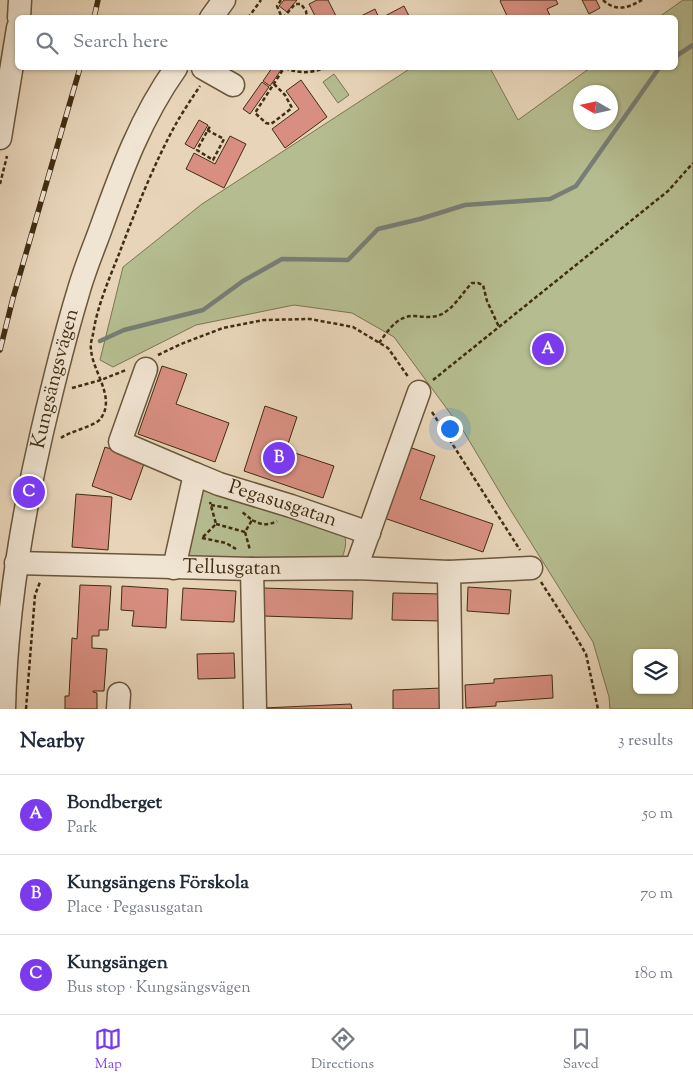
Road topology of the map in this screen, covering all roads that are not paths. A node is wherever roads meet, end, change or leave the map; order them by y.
1 (20, 0) edge
2 (224, 0) edge
3 (18, 15) edge
4 (213, 15) edge
5 (15, 46) edge
6 (175, 70) edge
7 (208, 70) edge
8 (233, 84) dead end
9 (0, 138) edge
10 (146, 369) dead end
11 (419, 392) road end
12 (195, 474) junction
13 (369, 533) junction
14 (251, 560) junction
15 (16, 563) junction
16 (174, 568) junction
17 (356, 568) junction
18 (531, 568) dead end
19 (449, 572) junction
20 (4, 709) edge
21 (255, 709) edge
22 (451, 709) edge

1 - 3 street
2 - 4 street
5 - 9 street
6 - 15 street, Kungsängsvägen
7 - 8 street
10 - 12 street, Pegasusgatan
11 - 13 street
12 - 13 street, Pegasusgatan
12 - 16 street
13 - 17 street
14 - 16 street, Tellusgatan
14 - 17 street, Tellusgatan
14 - 21 street
15 - 16 street, Tellusgatan
15 - 20 street, Kungsängsvägen
17 - 19 street, Tellusgatan
18 - 19 street, Tellusgatan
19 - 22 street

